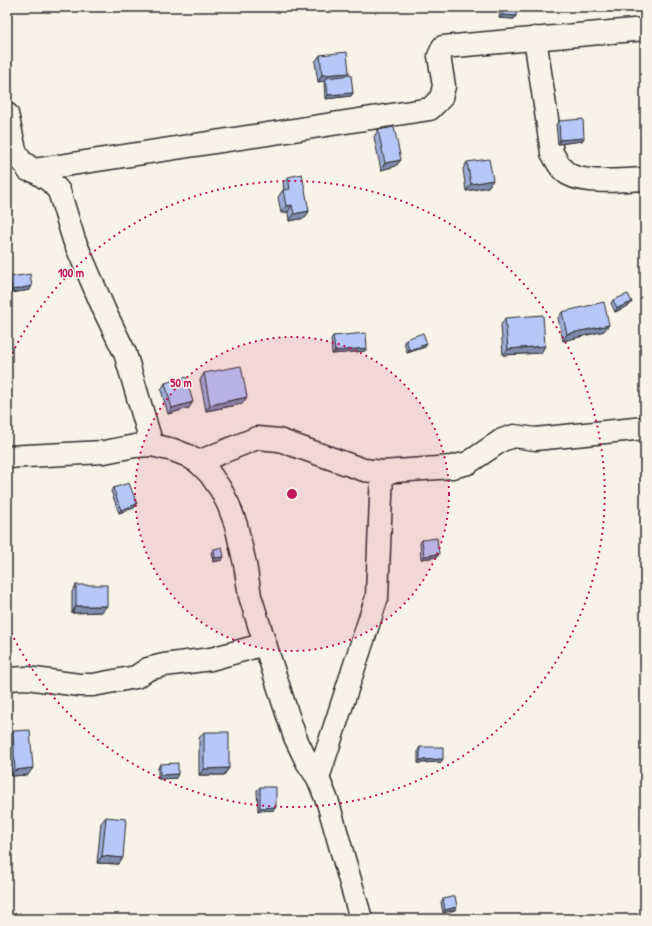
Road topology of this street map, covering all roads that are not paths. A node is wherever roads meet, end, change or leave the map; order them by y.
1 (645, 29) edge
2 (535, 38) junction
3 (7, 114) edge
4 (7, 168) edge
5 (33, 170) junction
6 (645, 180) edge
7 (645, 428) edge
8 (152, 445) junction
9 (7, 456) edge
10 (198, 462) junction
11 (382, 472) junction
12 (265, 644) junction
13 (7, 679) edge
14 (318, 778) junction
15 (361, 919) edge

1 - 2 street
2 - 5 street
2 - 6 street
3 - 5 street
4 - 5 street
5 - 8 street
7 - 11 street
8 - 9 street
8 - 10 street
10 - 11 street
10 - 12 street
11 - 14 street
12 - 13 street
12 - 14 street
14 - 15 street

